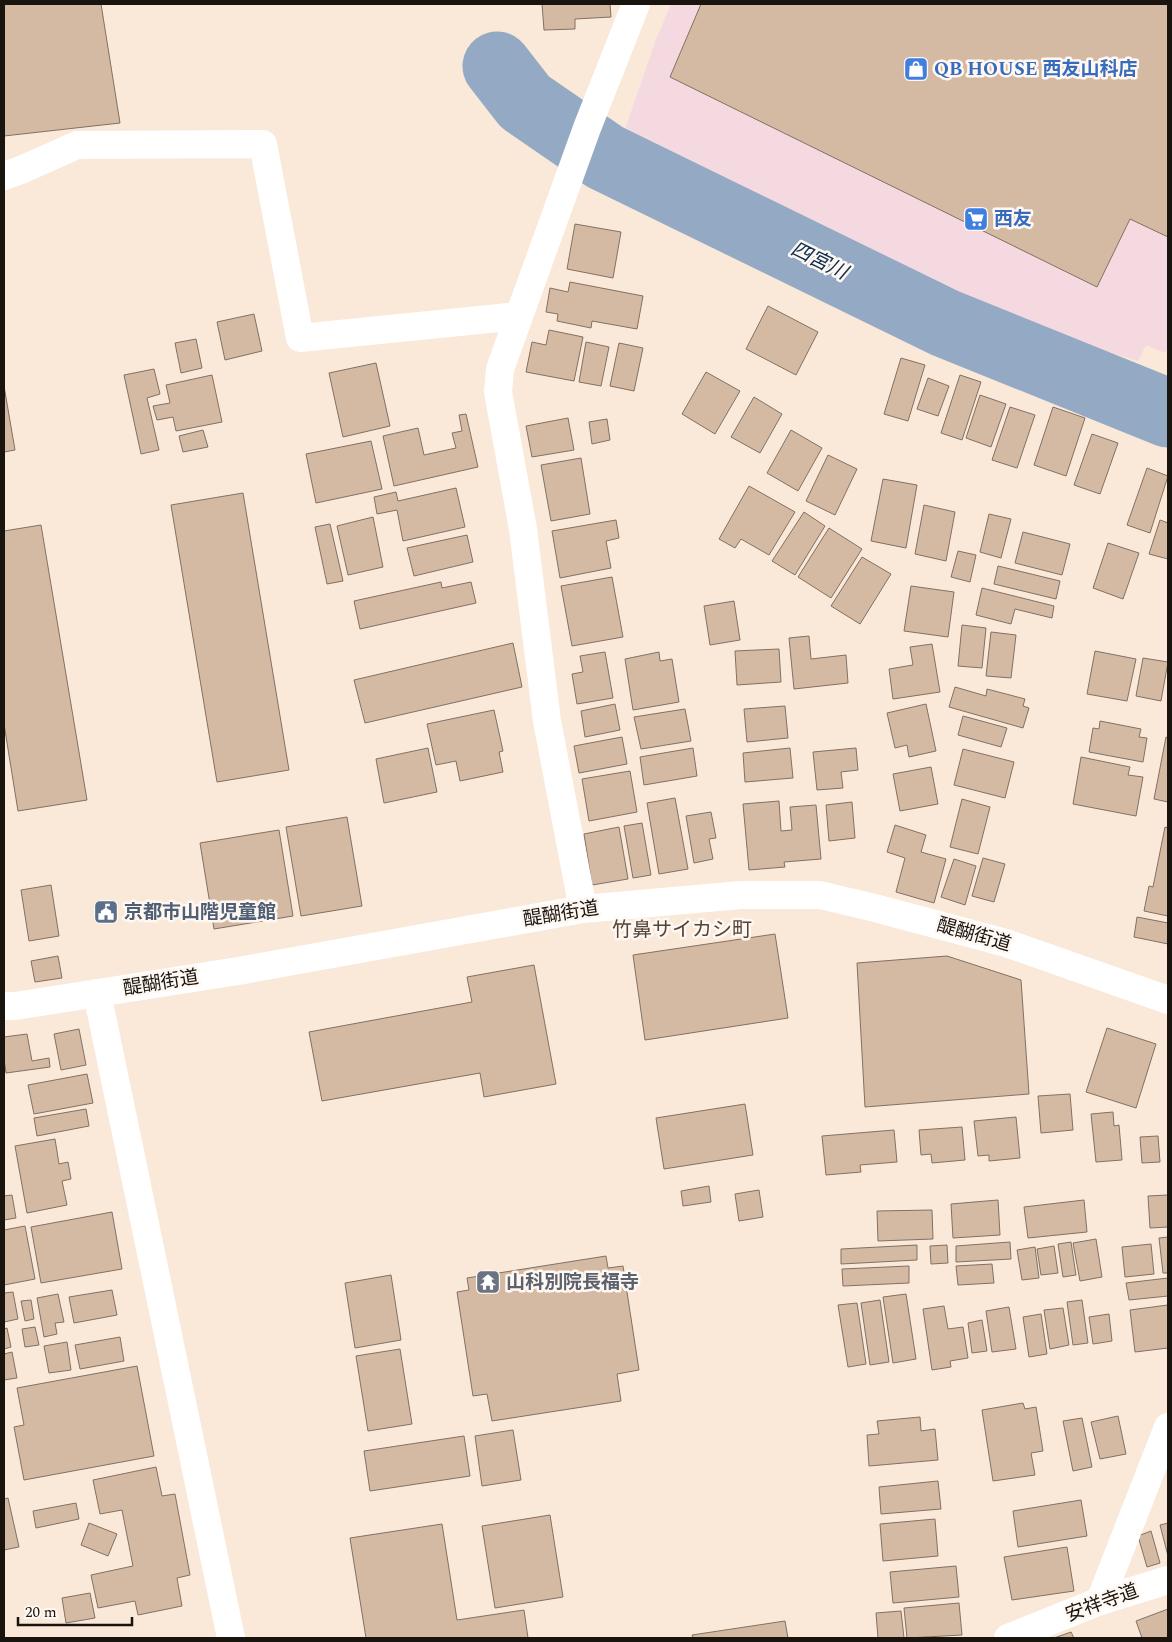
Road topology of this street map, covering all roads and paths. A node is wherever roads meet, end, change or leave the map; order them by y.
1 (636, 4) edge
2 (4, 176) edge
3 (520, 316) junction
4 (583, 908) junction
5 (97, 993) junction
6 (1168, 1000) edge
7 (4, 1006) edge
8 (1168, 1427) edge
9 (1168, 1580) edge
10 (1100, 1601) junction
11 (231, 1638) edge
12 (1008, 1638) edge

1 - 3 street
2 - 3 street
3 - 4 street
4 - 5 street, 醍醐街道
4 - 6 street, 醍醐街道
5 - 7 street, 醍醐街道
5 - 11 street
8 - 10 street
9 - 10 street, 安祥寺道
10 - 12 street, 安祥寺道

